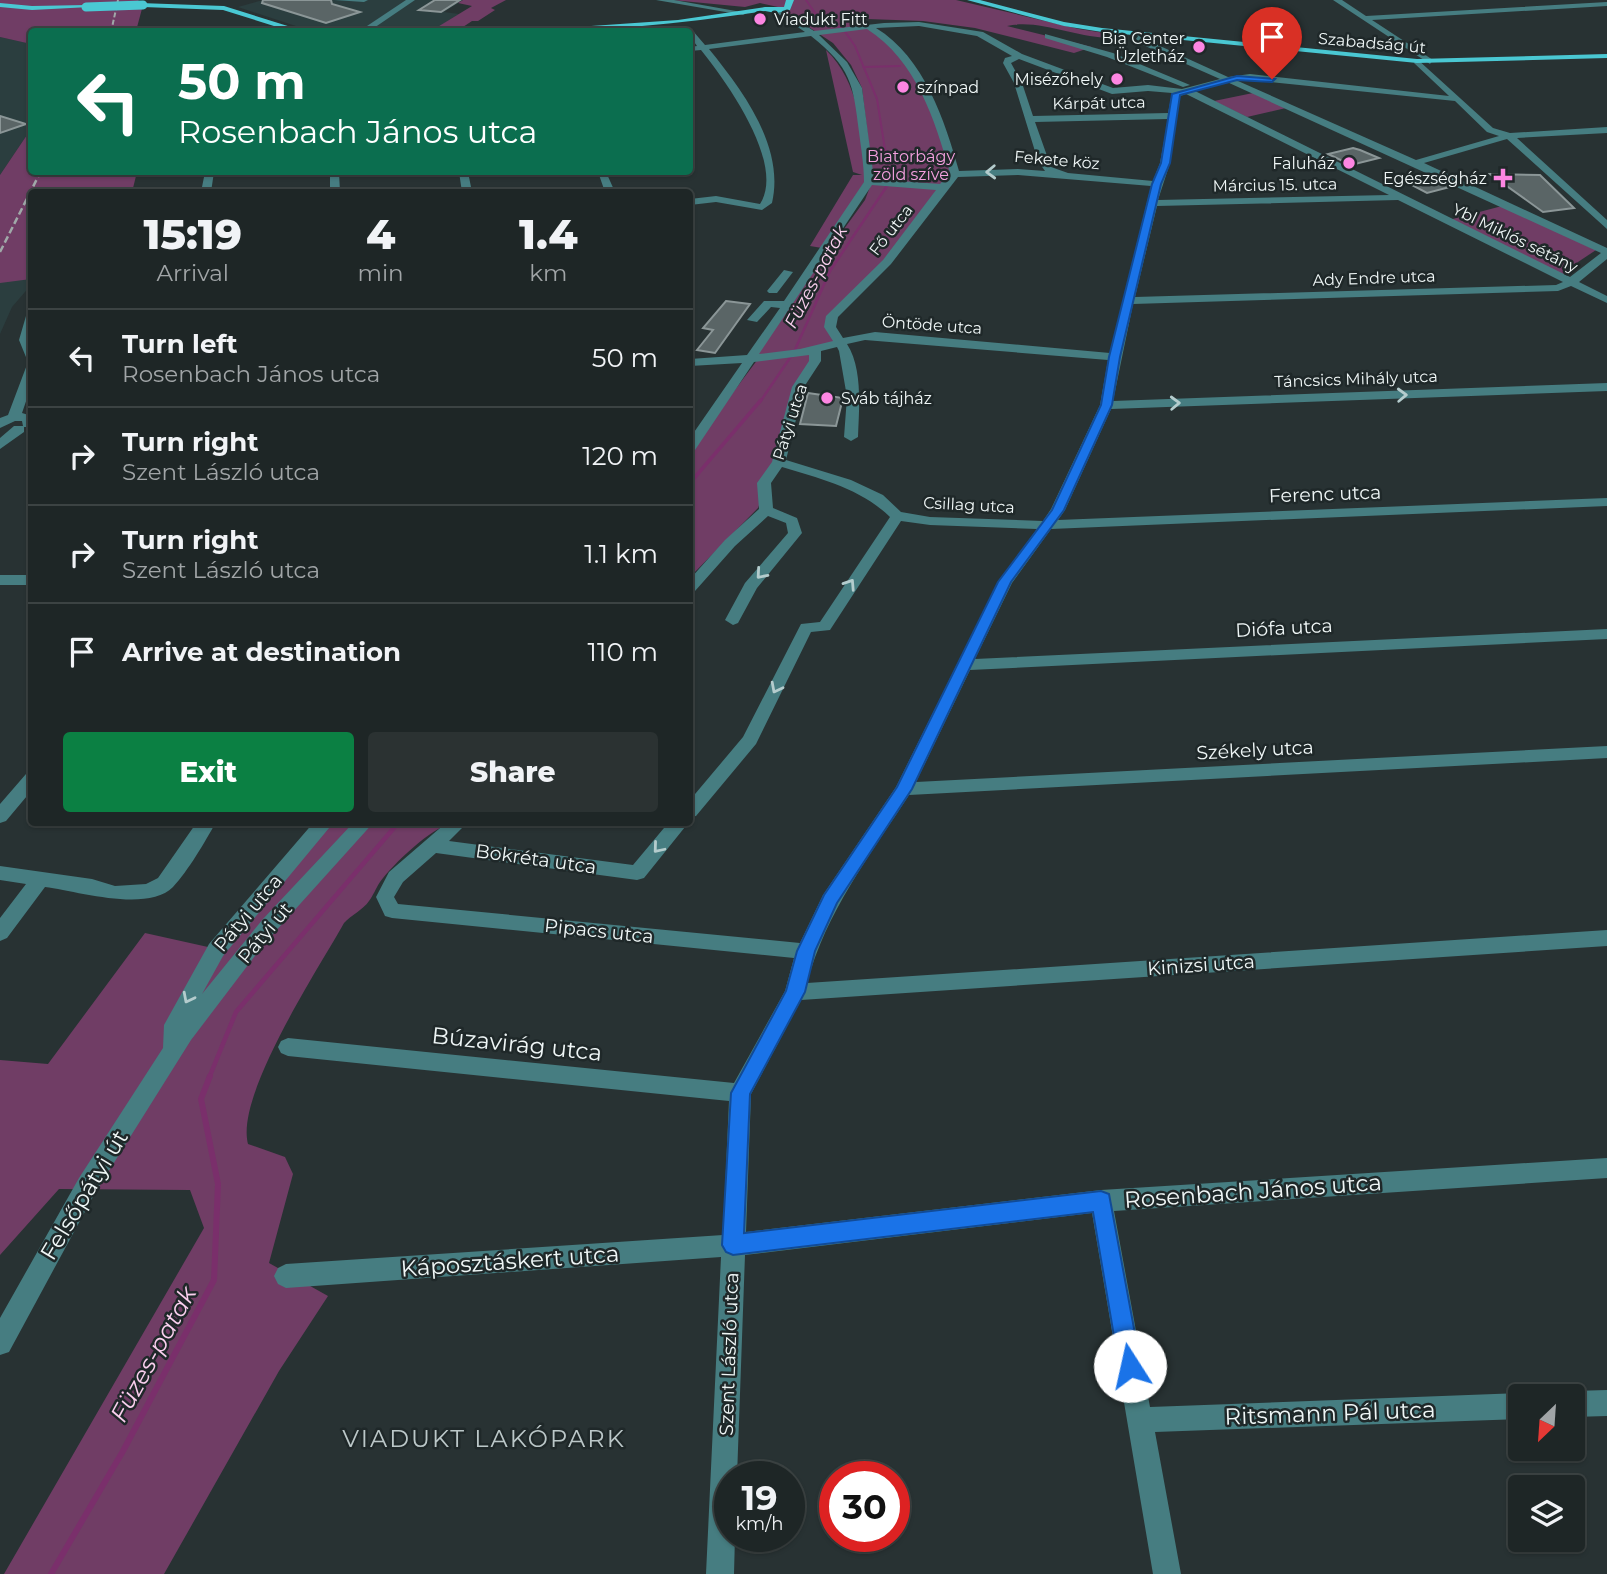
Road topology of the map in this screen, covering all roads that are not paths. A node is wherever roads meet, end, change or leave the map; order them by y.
1 (338, 0) edge
2 (365, 0) edge
3 (411, 0) edge
4 (660, 0) edge
5 (771, 0) edge
6 (790, 0) edge
7 (971, 0) edge
8 (1337, 0) edge
9 (1607, 4) edge
10 (2, 5) edge
11 (765, 9) junction
12 (780, 11) junction
13 (743, 13) junction
14 (1366, 18) junction
15 (678, 22) junction
16 (869, 27) junction
17 (290, 28) edge
18 (368, 28) edge
19 (584, 28) edge
20 (685, 28) edge
21 (812, 33) junction
22 (1141, 34) junction
23 (693, 36) edge
24 (1048, 36) dead end
25 (693, 49) edge
26 (705, 49) junction
27 (1019, 56) junction
28 (1177, 56) junction
29 (1607, 56) edge
30 (1417, 61) junction
31 (1430, 62) junction
32 (1139, 65) junction
33 (1229, 79) junction
34 (1186, 90) junction
35 (1456, 99) junction
36 (1171, 116) junction
37 (1028, 119) junction
38 (1490, 130) junction
39 (1607, 130) edge
40 (1509, 136) junction
41 (1487, 142) junction
42 (1415, 163) junction
43 (955, 174) junction
44 (1103, 180) junction
45 (874, 182) junction
46 (1157, 184) junction
47 (941, 187) junction
48 (1398, 198) junction
49 (693, 202) edge
50 (1152, 203) junction
51 (1607, 226) edge
52 (1607, 233) edge
53 (1573, 235) junction
54 (1607, 253) edge
55 (788, 272) dead end
56 (1573, 284) junction
57 (773, 291) dead end
58 (1607, 300) edge
59 (1129, 301) junction
60 (786, 305) junction
61 (753, 320) dead end
62 (28, 330) edge
63 (838, 341) junction
64 (28, 349) edge
65 (809, 351) junction
66 (1115, 357) junction
67 (750, 359) junction
68 (693, 362) edge
69 (1607, 387) edge
70 (28, 391) edge
71 (1107, 405) junction
72 (23, 423) edge
73 (1, 428) edge
74 (851, 438) dead end
75 (693, 443) edge
76 (0, 445) edge
77 (779, 462) junction
78 (1607, 502) edge
79 (766, 510) junction
80 (897, 516) junction
81 (1045, 525) junction
82 (0, 580) edge
83 (28, 580) edge
84 (693, 585) edge
85 (733, 620) dead end
86 (1607, 634) edge
87 (964, 664) junction
88 (1607, 752) edge
89 (28, 783) edge
90 (904, 789) junction
91 (693, 807) edge
92 (0, 816) edge
93 (204, 826) edge
94 (322, 826) edge
95 (361, 826) edge
96 (455, 826) edge
97 (677, 826) edge
98 (435, 846) junction
99 (0, 873) edge
100 (40, 879) junction
101 (0, 933) edge
102 (1607, 938) edge
103 (806, 951) junction
104 (795, 992) junction
105 (288, 1047) dead end
106 (173, 1051) junction
107 (740, 1093) junction
108 (1607, 1168) edge
109 (1101, 1201) junction
110 (733, 1245) junction
111 (286, 1276) dead end
112 (0, 1343) edge
113 (1607, 1403) edge
114 (1586, 1404) edge
115 (1508, 1406) edge
116 (1139, 1420) junction
117 (720, 1574) edge
118 (1167, 1574) edge

1 - 2 street
3 - 18 street
4 - 13 street
5 - 11 main road
6 - 12 main road
7 - 22 main road, Szabadság út
8 - 14 street
9 - 14 street
10 - 17 main road, bridge
11 - 12 main road
11 - 13 main road
12 - 21 street
13 - 15 main road
14 - 31 street
15 - 19 main road
15 - 20 street
16 - 21 street
16 - 27 street
16 - 43 street
21 - 26 street
21 - 45 street
22 - 28 street
22 - 30 main road, Szabadság út
23 - 26 street
24 - 32 street, Ybl Miklós sétány
25 - 26 street
26 - 49 street
27 - 34 street
27 - 37 street
28 - 32 street
28 - 33 street
29 - 31 main road, Szabadság út
30 - 31 main road, Szabadság út
30 - 35 street
32 - 34 street, Ybl Miklós sétány
33 - 34 street
33 - 35 street
33 - 42 street
34 - 36 street, Szent László utca
34 - 48 street, Ybl Miklós sétány
35 - 38 street
36 - 37 street, Kárpát utca
36 - 46 street, Szent László utca
37 - 44 street
38 - 40 street
38 - 41 street
39 - 40 street
40 - 41 street
40 - 51 street
41 - 42 street
42 - 53 street
44 -> 43 street, Fekete köz
43 - 47 street, Fő utca
44 - 46 street, Fekete köz
45 - 47 street
45 - 60 street
46 - 50 street, Szent László utca
47 - 63 street, Fő utca
48 - 50 street, Március 15. utca
48 - 56 street, Ybl Miklós sétány
50 - 59 street, Szent László utca
52 - 53 street
53 - 54 street
54 - 56 street
55 - 57 street
56 - 58 street, Ybl Miklós sétány
56 - 59 street, Ady Endre utca
59 - 66 street, Szent László utca
60 - 61 street
60 - 67 street
62 - 64 street
63 - 65 street, Öntöde utca
63 - 66 street, Öntöde utca
63 - 74 street, Fő utca
65 - 67 street, Öntöde utca
65 - 77 street, Pátyi utca
66 - 71 street, Szent László utca
67 - 68 street, Öntöde utca
67 - 75 street
71 -> 69 street, Táncsics Mihály utca
70 - 72 street
71 - 81 street, Szent László utca
72 - 73 street
72 - 76 street
77 - 79 street, Pátyi utca
77 - 80 street, Csillag utca
78 - 81 street, Ferenc utca
79 - 84 street
79 -> 85 street
80 - 81 street, Csillag utca
80 - 91 street
81 - 87 street, Szent László utca
82 - 83 street
86 - 87 street, Diófa utca
87 - 90 street, Szent László utca
88 - 90 street, Székely utca
89 - 92 street
90 - 103 street, Szent László utca
93 - 100 street
94 -> 106 street, Pátyi utca
95 - 106 street, Pátyi út
96 - 98 street
97 -> 98 street, Bokréta utca
98 - 103 street, Pipacs utca
99 - 100 street
100 - 101 street
102 - 104 street, Kinizsi utca
103 - 104 street, Szent László utca
104 - 107 street, Szent László utca
105 - 107 street, Búzavirág utca
106 - 112 street, Felsőpátyi út
107 - 110 street, Szent László utca
108 - 109 street, Rosenbach János utca
109 - 110 street, Rosenbach János utca
109 - 116 street
110 - 111 street, Káposztáskert utca
110 - 117 street, Szent László utca
113 - 114 street
115 - 116 street, Ritsmann Pál utca
116 - 118 street

